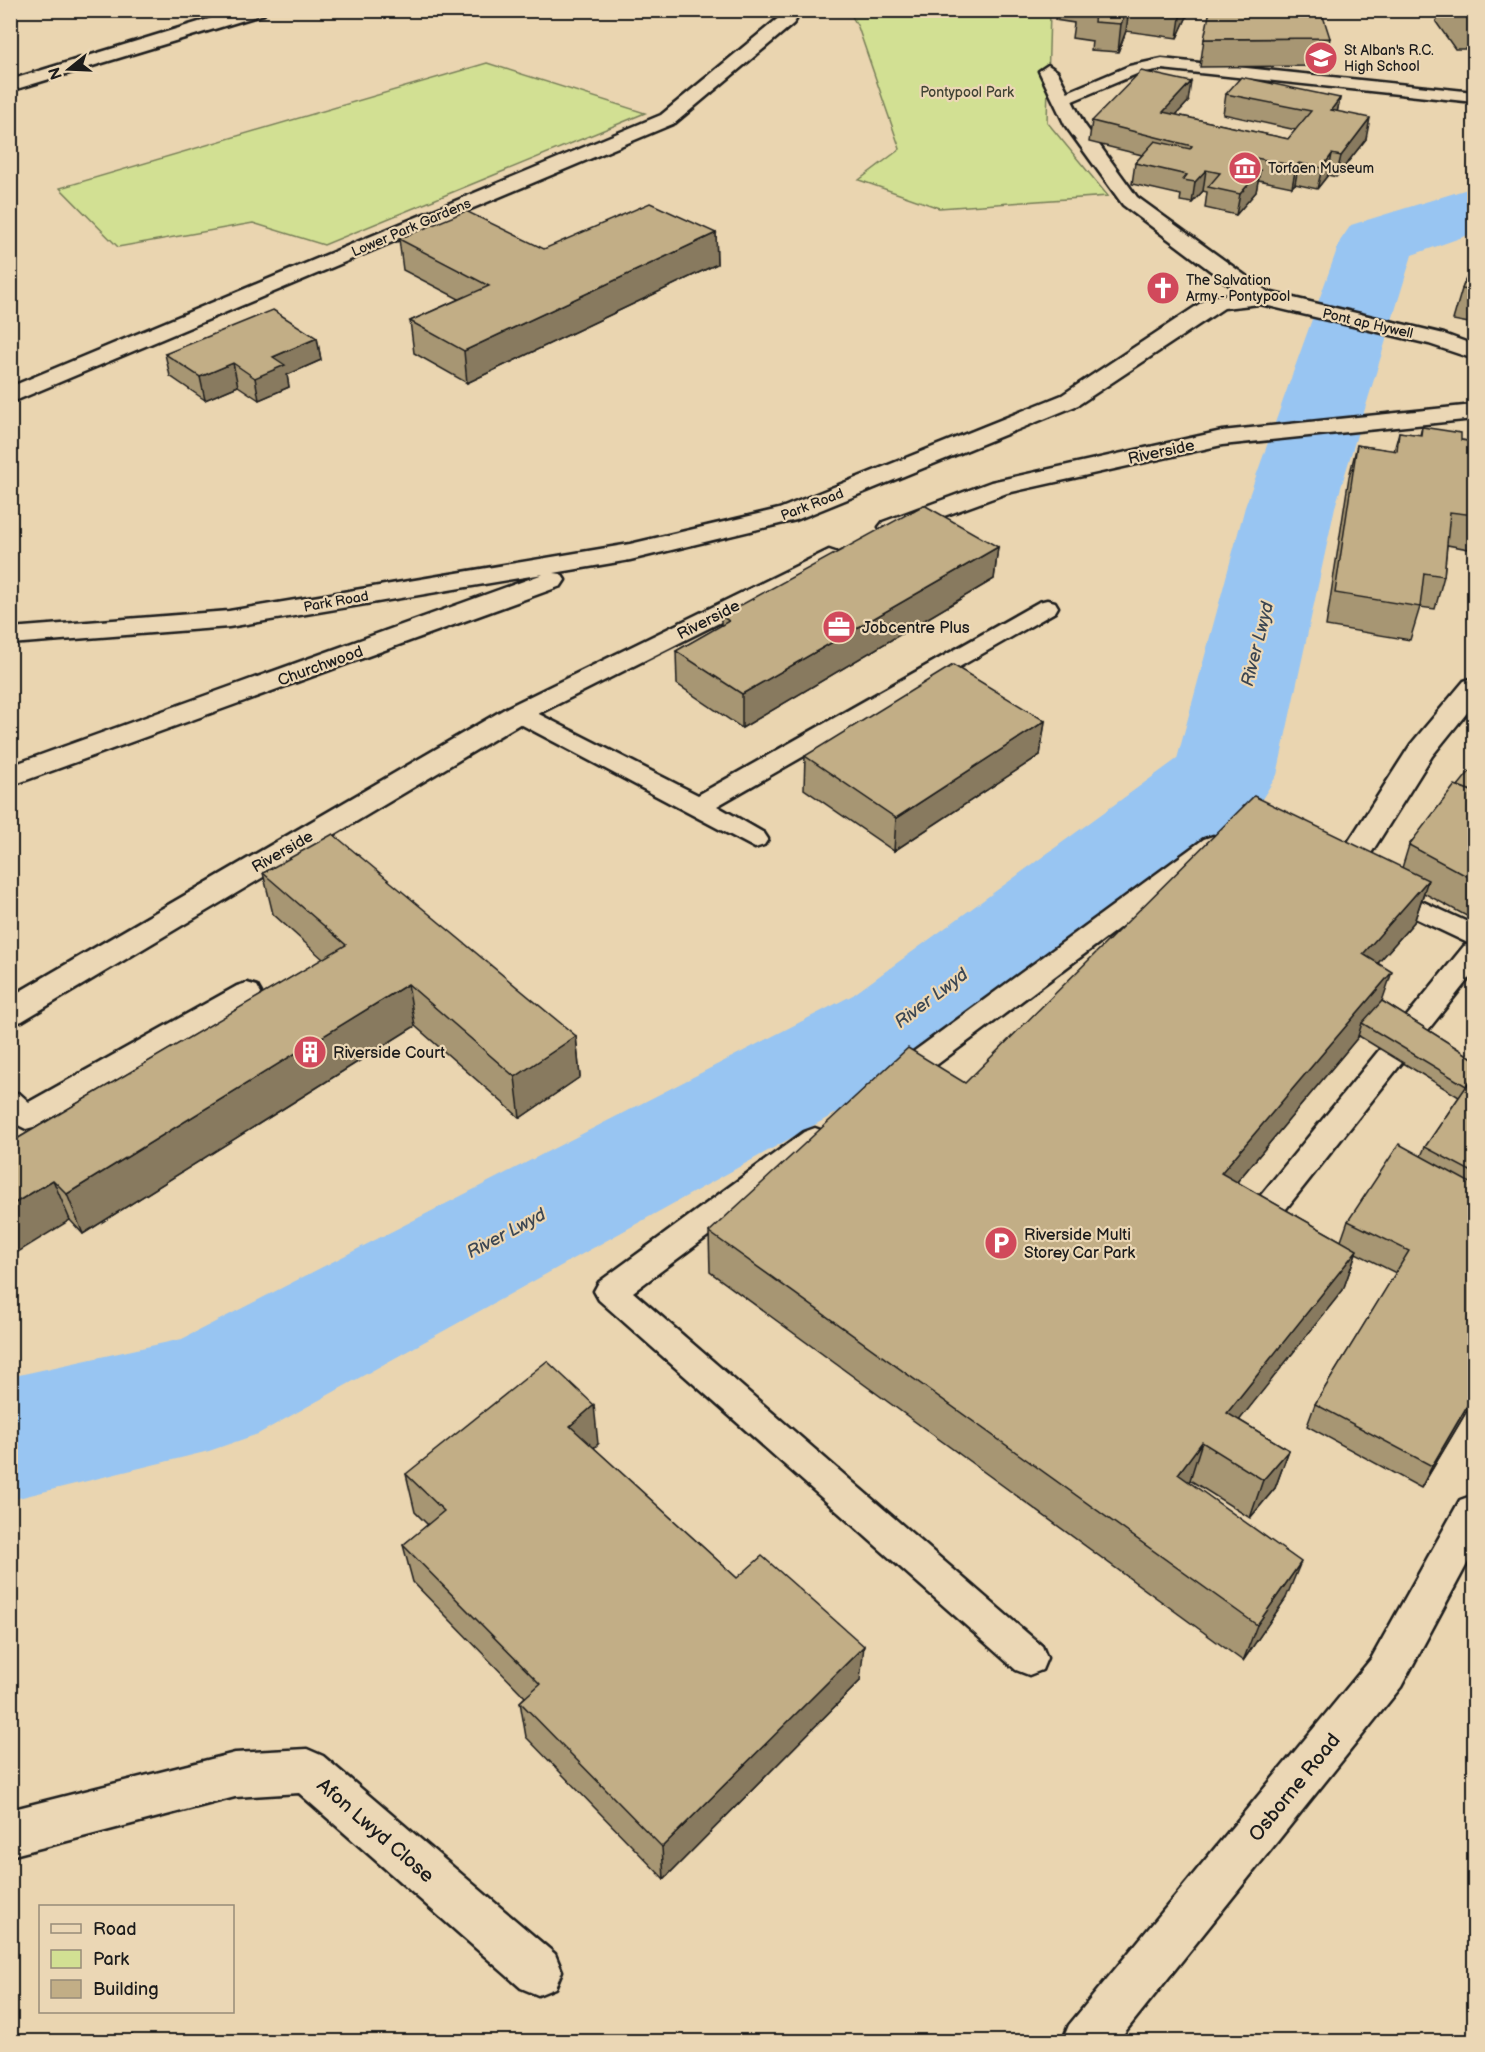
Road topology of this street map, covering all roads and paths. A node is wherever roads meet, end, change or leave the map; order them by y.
1 (258, 10) edge
2 (787, 20) dead end
3 (1048, 71) dead end
4 (10, 86) edge
5 (1474, 97) edge
6 (1064, 99) junction
7 (1260, 297) junction
8 (1474, 352) edge
9 (10, 396) edge
10 (1474, 412) edge
11 (630, 552) junction
12 (1047, 608) dead end
13 (10, 636) edge
14 (1474, 687) edge
15 (518, 713) junction
16 (10, 777) edge
17 (698, 806) junction
18 (1240, 825) edge
19 (755, 838) dead end
20 (1313, 859) edge
21 (1340, 878) junction
22 (1474, 936) edge
23 (1474, 953) edge
24 (248, 993) dead end
25 (10, 1013) edge
26 (868, 1101) edge
27 (10, 1102) edge
28 (839, 1122) edge
29 (1259, 1220) edge
30 (1474, 1513) edge
31 (1029, 1658) dead end
32 (10, 1833) edge
33 (538, 1971) dead end
34 (1086, 2042) edge

1 - 4 street
2 - 9 street, Lower Park Gardens
3 - 6 street
5 - 6 lane
6 - 7 street
7 - 8 street, Pont ap Hywell
7 - 11 street, Park Road
10 - 15 street, Riverside
11 - 13 street, Park Road
11 - 16 street, Churchwood
12 - 17 lane
14 - 21 street
15 - 17 lane
15 - 25 street, Riverside
17 - 19 lane
18 - 26 lane
20 - 21 lane
21 - 22 lane
23 - 29 lane
24 - 27 lane
28 - 31 lane
30 - 34 street, Osborne Road
32 - 33 street, Afon Lwyd Close

